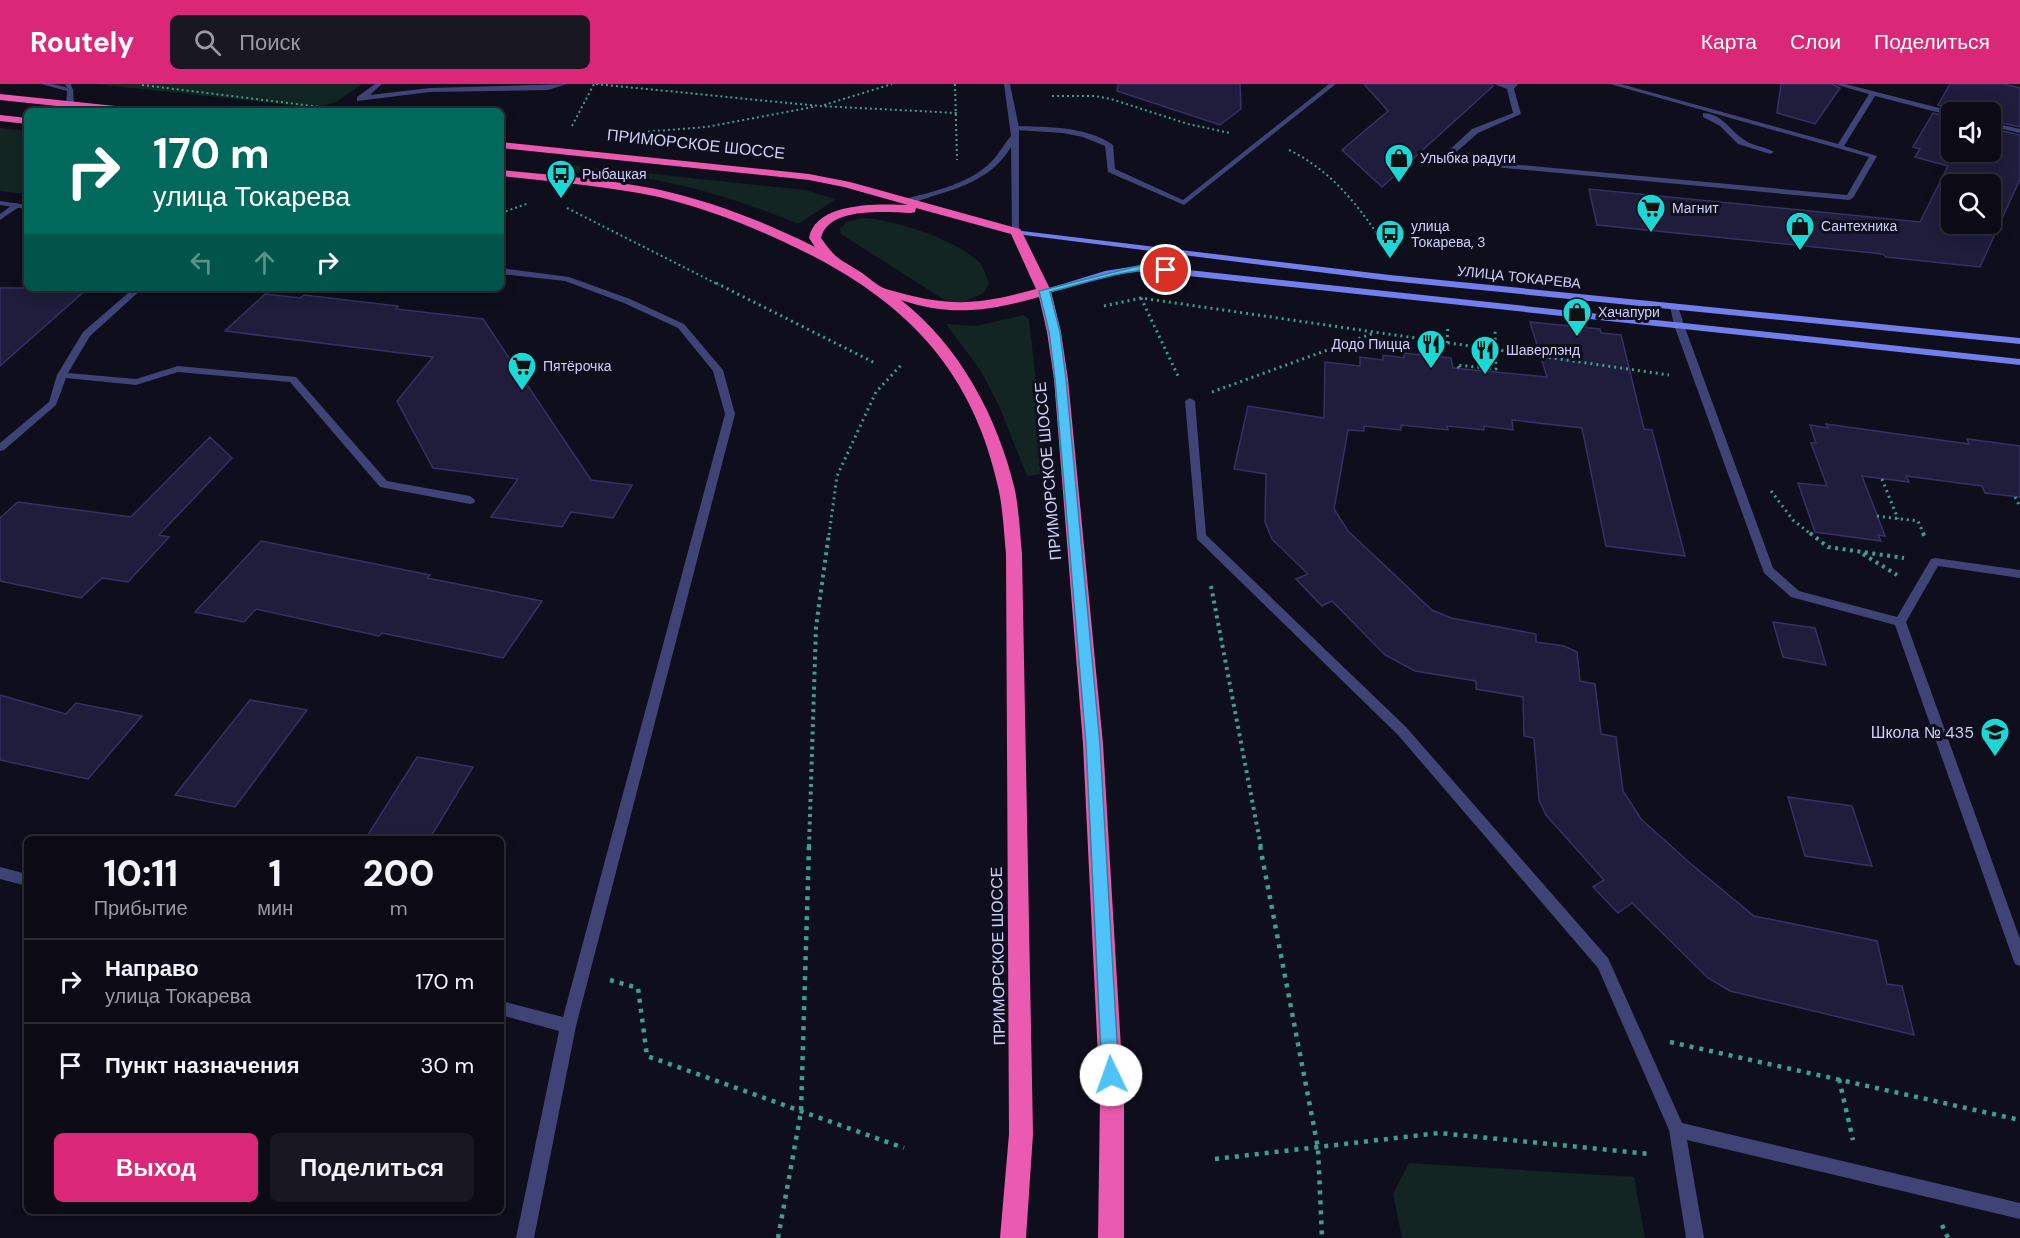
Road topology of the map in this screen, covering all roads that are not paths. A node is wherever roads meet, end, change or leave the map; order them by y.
1 (44, 84) edge
2 (379, 84) edge
3 (446, 84) edge
4 (564, 84) edge
5 (1007, 84) edge
6 (1333, 84) edge
7 (1497, 84) edge
8 (1613, 84) edge
9 (1837, 84) edge
10 (1512, 86) edge
11 (70, 87) edge
12 (439, 90) junction
13 (1873, 93) junction
14 (0, 97) edge
15 (1683, 104) junction
16 (70, 105) junction
17 (102, 108) edge
18 (1941, 111) edge
19 (0, 118) edge
20 (24, 121) edge
21 (2001, 127) edge
22 (1015, 131) junction
23 (2020, 131) edge
24 (504, 145) edge
25 (1840, 147) junction
26 (1770, 152) dead end
27 (504, 173) edge
28 (908, 201) junction
29 (0, 203) edge
30 (23, 206) edge
31 (940, 210) junction
32 (0, 218) edge
33 (1016, 232) junction
34 (828, 257) junction
35 (504, 271) edge
36 (881, 290) junction
37 (136, 291) edge
38 (1044, 291) junction
39 (1674, 306) junction
40 (1678, 325) junction
41 (2020, 341) edge
42 (2020, 362) edge
43 (62, 375) junction
44 (1190, 401) road end
45 (0, 448) edge
46 (470, 500) dead end
47 (2020, 574) edge
48 (1900, 622) junction
49 (0, 873) edge
50 (24, 879) edge
51 (2020, 959) edge
52 (504, 1009) edge
53 (568, 1026) junction
54 (1677, 1130) junction
55 (2020, 1211) edge
56 (525, 1238) edge
57 (1013, 1238) edge
58 (1110, 1238) edge
59 (1695, 1238) edge

1 - 11 street
2 - 12 street
3 - 12 street
4 - 12 street
5 - 22 street
6 - 22 street
7 - 10 street
8 - 15 street
9 - 13 street
10 - 25 street
11 - 16 street
13 - 18 street
13 - 25 street
14 - 16 highway
15 - 25 street
15 - 26 street
16 - 17 highway
19 - 20 highway
21 - 23 street
22 - 28 street
22 - 33 street
24 - 28 highway, ПРИМОРСКОЕ ШОССЕ
27 - 34 highway, ПРИМОРСКОЕ ШОССЕ
28 - 31 highway, ПРИМОРСКОЕ ШОССЕ
29 - 30 street
30 - 32 street
31 - 33 highway, ПРИМОРСКОЕ ШОССЕ
31 - 34 highway
33 - 38 highway, ПРИМОРСКОЕ ШОССЕ
33 - 39 main road, УЛИЦА ТОКАРЕВА
34 - 36 highway, ПРИМОРСКОЕ ШОССЕ
35 - 53 street
36 - 38 highway
36 - 57 highway, ПРИМОРСКОЕ ШОССЕ
37 - 43 street
38 - 40 main road, УЛИЦА ТОКАРЕВА
38 - 58 highway, ПРИМОРСКОЕ ШОССЕ
39 - 40 street
39 - 41 main road, УЛИЦА ТОКАРЕВА
40 - 42 main road, УЛИЦА ТОКАРЕВА
40 - 48 street
43 - 45 street
43 - 46 street
44 - 54 street
47 - 48 street
48 - 51 street
49 - 50 street
52 - 53 street
53 - 56 street
54 - 55 street
54 - 59 street

